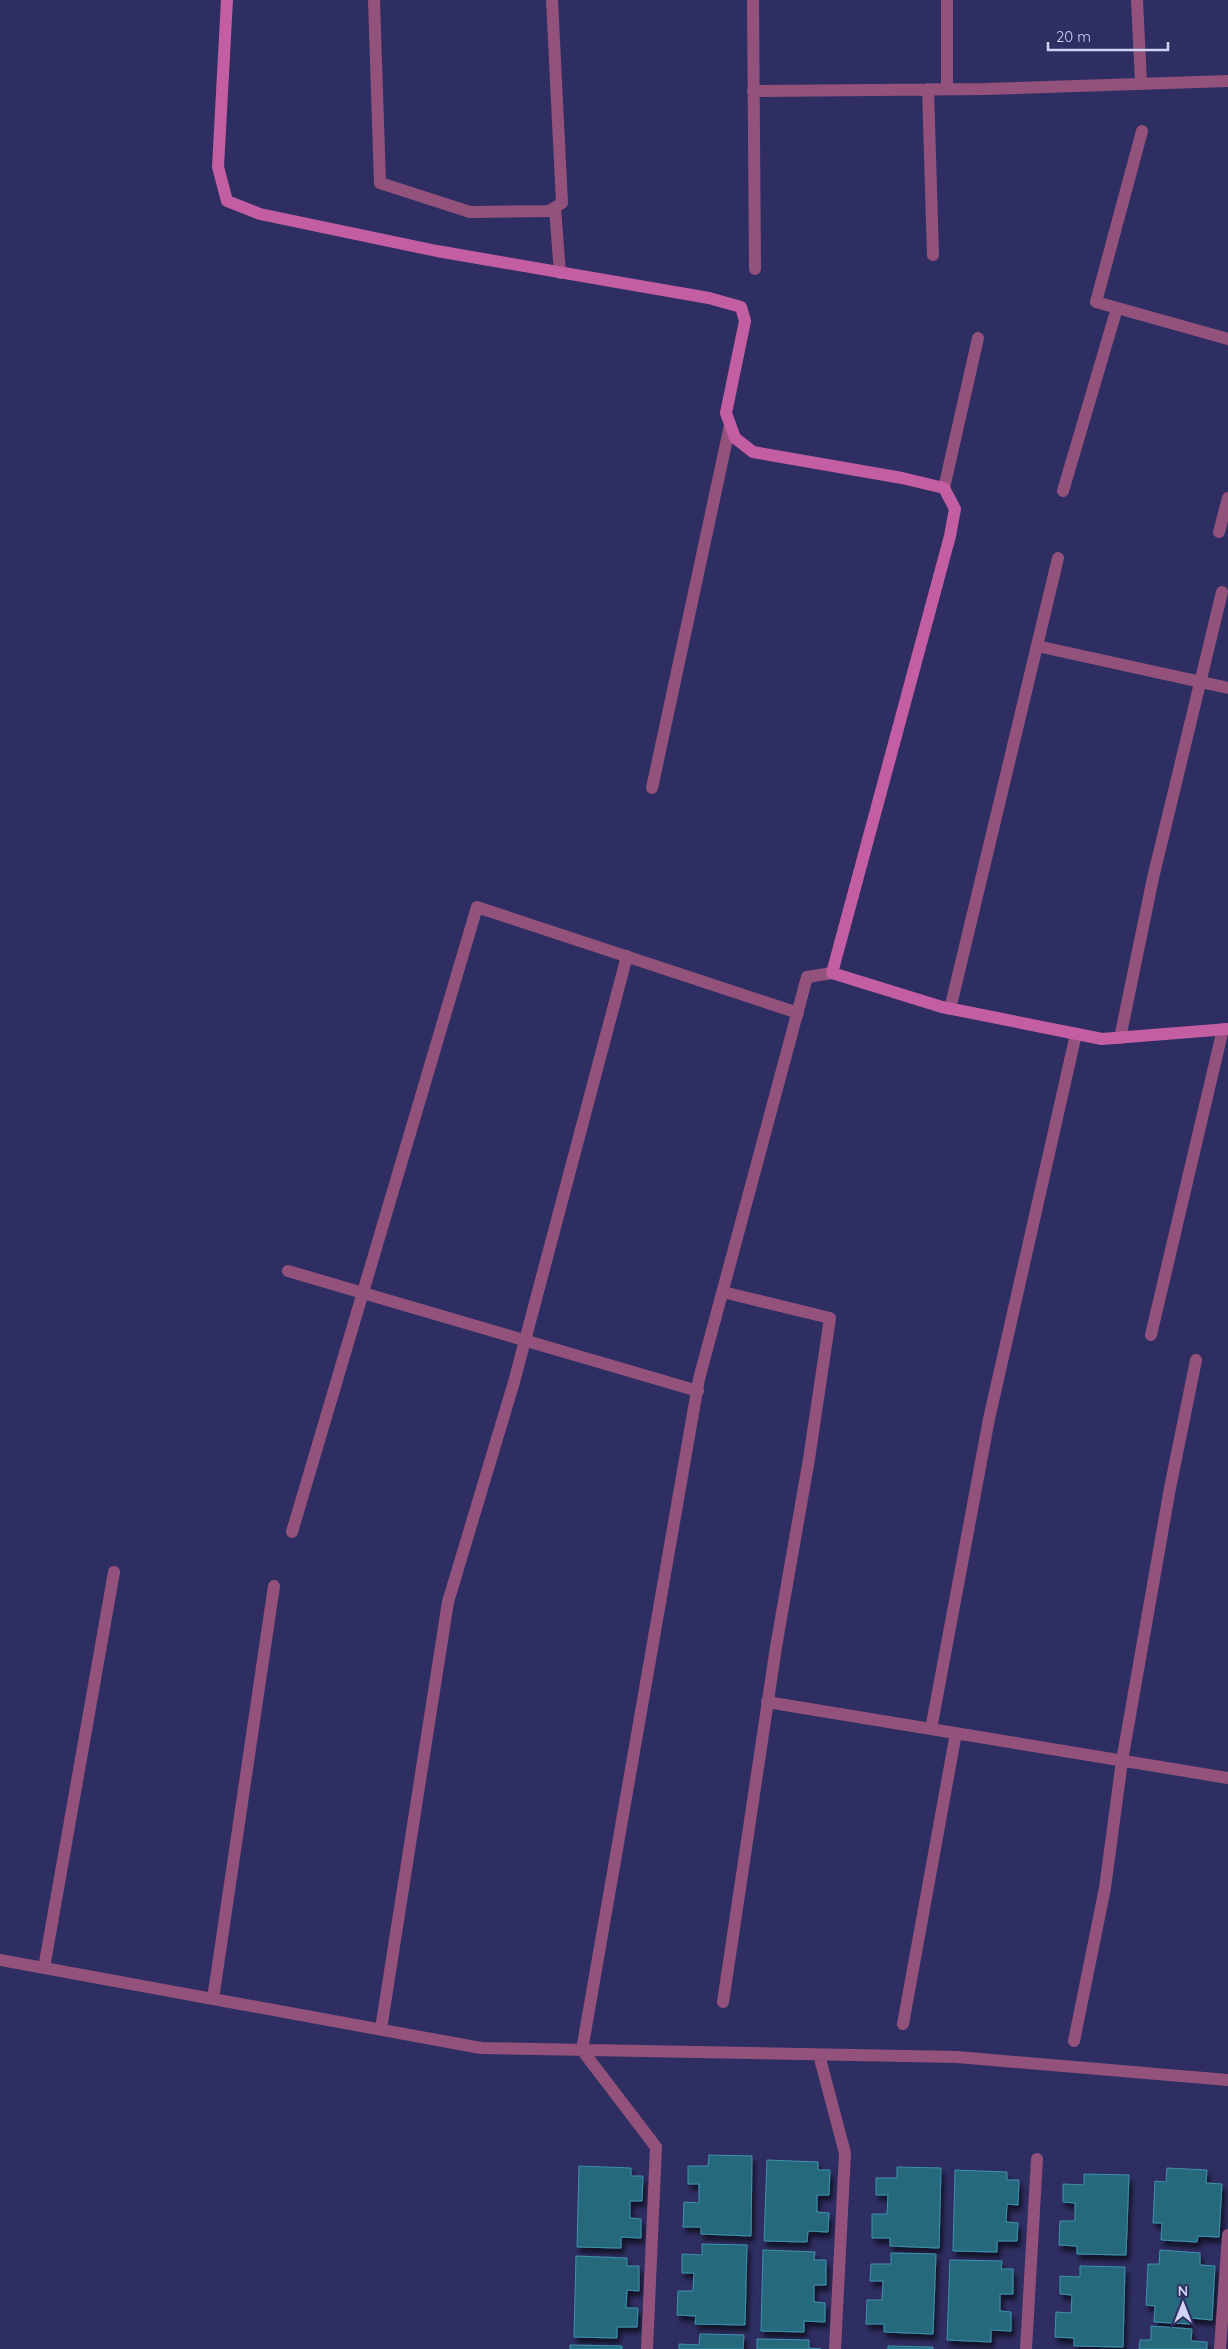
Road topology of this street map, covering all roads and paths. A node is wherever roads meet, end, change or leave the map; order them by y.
1 (227, 0) edge
2 (374, 0) edge
3 (552, 0) edge
4 (753, 0) edge
5 (947, 0) edge
6 (1137, 0) edge
7 (1228, 81) edge
8 (1141, 83) junction
9 (928, 89) junction
10 (947, 89) junction
11 (753, 91) junction
12 (1142, 131) dead end
13 (555, 208) junction
14 (933, 255) dead end
15 (755, 269) dead end
16 (560, 273) junction
17 (1116, 308) junction
18 (978, 338) dead end
19 (1228, 339) edge
20 (730, 425) junction
21 (944, 488) junction
22 (1063, 492) dead end
23 (1228, 498) edge
24 (1219, 532) dead end
25 (1058, 558) dead end
26 (1222, 592) dead end
27 (1037, 646) junction
28 (1200, 682) junction
29 (1228, 688) edge
30 (652, 788) dead end
31 (627, 956) junction
32 (832, 973) junction
33 (950, 1009) junction
34 (798, 1012) junction
35 (1226, 1029) edge
36 (1076, 1034) junction
37 (1120, 1038) junction
38 (288, 1271) dead end
39 (723, 1292) junction
40 (364, 1293) junction
41 (1151, 1334) dead end
42 (525, 1340) junction
43 (1196, 1360) dead end
44 (698, 1391) junction
45 (292, 1532) dead end
46 (114, 1572) dead end
47 (274, 1586) dead end
48 (767, 1702) junction
49 (931, 1729) junction
50 (956, 1733) junction
51 (1122, 1761) junction
52 (1228, 1778) edge
53 (0, 1960) edge
54 (44, 1968) junction
55 (212, 1999) junction
56 (723, 2002) dead end
57 (903, 2024) dead end
58 (381, 2030) junction
59 (1074, 2041) dead end
60 (582, 2050) junction
61 (819, 2055) junction
62 (1228, 2080) edge
63 (1036, 2159) dead end
64 (1228, 2235) edge
65 (647, 2349) edge
66 (835, 2349) edge
67 (1026, 2349) edge
68 (1220, 2349) edge

1 - 16 street
2 - 13 street
3 - 13 street
4 - 11 street
5 - 10 street
6 - 8 street
7 - 8 street
8 - 10 street
9 - 10 street
9 - 11 street
9 - 14 street
11 - 15 street
12 - 17 street
13 - 16 street
16 - 20 street
17 - 19 street
17 - 22 street
18 - 21 street
20 - 21 street
20 - 30 street
21 - 32 street
23 - 24 street
25 - 27 street
26 - 28 street
27 - 28 street
27 - 33 street
28 - 29 street
28 - 37 street
31 - 34 street
31 - 40 street
31 - 42 street
32 - 33 street
32 - 34 street
33 - 36 street
34 - 39 street
35 - 37 street
35 - 41 street
36 - 37 street
36 - 49 street
38 - 40 street
39 - 44 street
39 - 48 street
40 - 42 street
40 - 45 street
42 - 44 street
42 - 58 street
43 - 51 street
44 - 60 street
46 - 54 street
47 - 55 street
48 - 49 street
48 - 56 street
49 - 50 street
50 - 51 street
50 - 57 street
51 - 52 street
51 - 59 street
53 - 54 street
54 - 55 street
55 - 58 street
58 - 60 street
60 - 61 street
60 - 65 street
61 - 62 street
61 - 66 street
63 - 67 street
64 - 68 street

